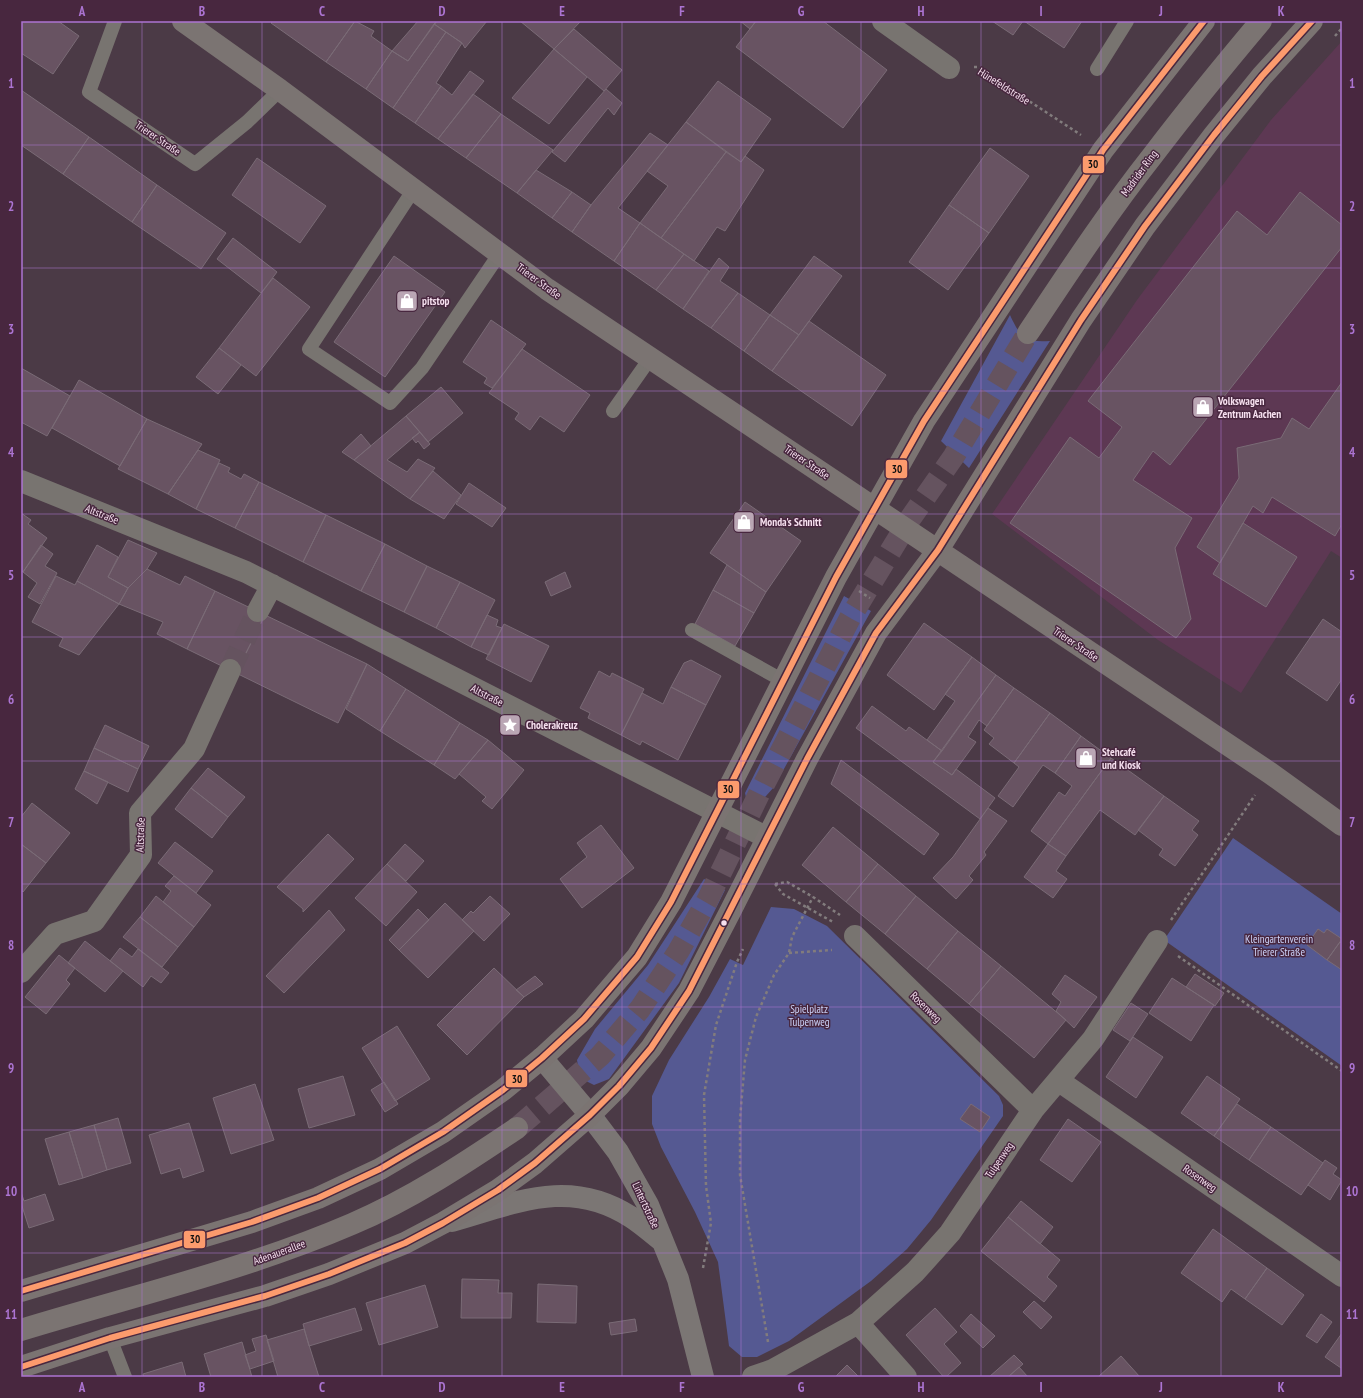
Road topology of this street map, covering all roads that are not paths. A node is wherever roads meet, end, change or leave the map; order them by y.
1 (115, 21) edge
2 (882, 21) edge
3 (1127, 21) edge
4 (1204, 21) edge
5 (1261, 21) edge
6 (1312, 21) edge
7 (194, 24) edge
8 (949, 68) road end
9 (1097, 69) dead end
10 (280, 90) junction
11 (414, 189) junction
12 (500, 253) junction
13 (1028, 333) tunnel mouth
14 (651, 357) junction
15 (613, 411) dead end
16 (21, 481) edge
17 (875, 507) junction
18 (938, 550) junction
19 (272, 585) junction
20 (258, 611) tunnel mouth
21 (692, 630) dead end
22 (230, 670) tunnel mouth
23 (782, 680) junction
24 (718, 813) junction
25 (1342, 825) edge
26 (766, 837) junction
27 (1157, 941) road end
28 (860, 942) road end
29 (21, 972) edge
30 (542, 1058) junction
31 (1059, 1081) junction
32 (1033, 1110) junction
33 (590, 1115) junction
34 (517, 1128) tunnel mouth
35 (443, 1223) junction
36 (663, 1242) junction
37 (1342, 1276) edge
38 (21, 1291) edge
39 (858, 1323) junction
40 (21, 1330) edge
41 (110, 1338) junction
42 (21, 1367) edge
43 (763, 1373) edge
44 (125, 1377) edge
45 (703, 1377) edge
46 (906, 1377) edge

1 - 10 lane, Trierer Straße
2 - 8 street
3 - 9 lane
4 - 17 main road
5 - 13 main road, Madrider Ring
6 - 18 main road
7 - 10 main road, Trierer Straße
10 - 11 main road, Trierer Straße
11 - 12 main road, Trierer Straße
11 - 12 lane
12 - 14 main road, Trierer Straße
14 - 15 lane
14 - 17 main road, Trierer Straße
16 - 19 street, Altstraße
17 - 18 main road, Trierer Straße
17 - 23 main road
18 - 25 main road, Trierer Straße
18 - 26 main road
19 - 20 street
19 - 24 street, Altstraße
21 - 23 lane
22 - 29 street, Altstraße
23 - 24 main road
24 - 26 street, Altstraße
24 - 30 main road
26 - 33 main road
27 - 31 street, Tulpenweg
28 - 32 street, Rosenweg
30 - 33 main road, Lintertstraße
30 - 38 main road
31 - 32 street, Tulpenweg
31 - 37 street, Rosenweg
32 - 39 street, Tulpenweg
33 - 35 main road
33 - 36 main road, Lintertstraße
34 - 40 main road, Adenauerallee
35 - 36 main road
35 - 41 main road
36 - 45 main road, Lintertstraße
39 - 43 street, Tulpenweg
39 - 46 street
41 - 42 main road
41 - 44 lane

